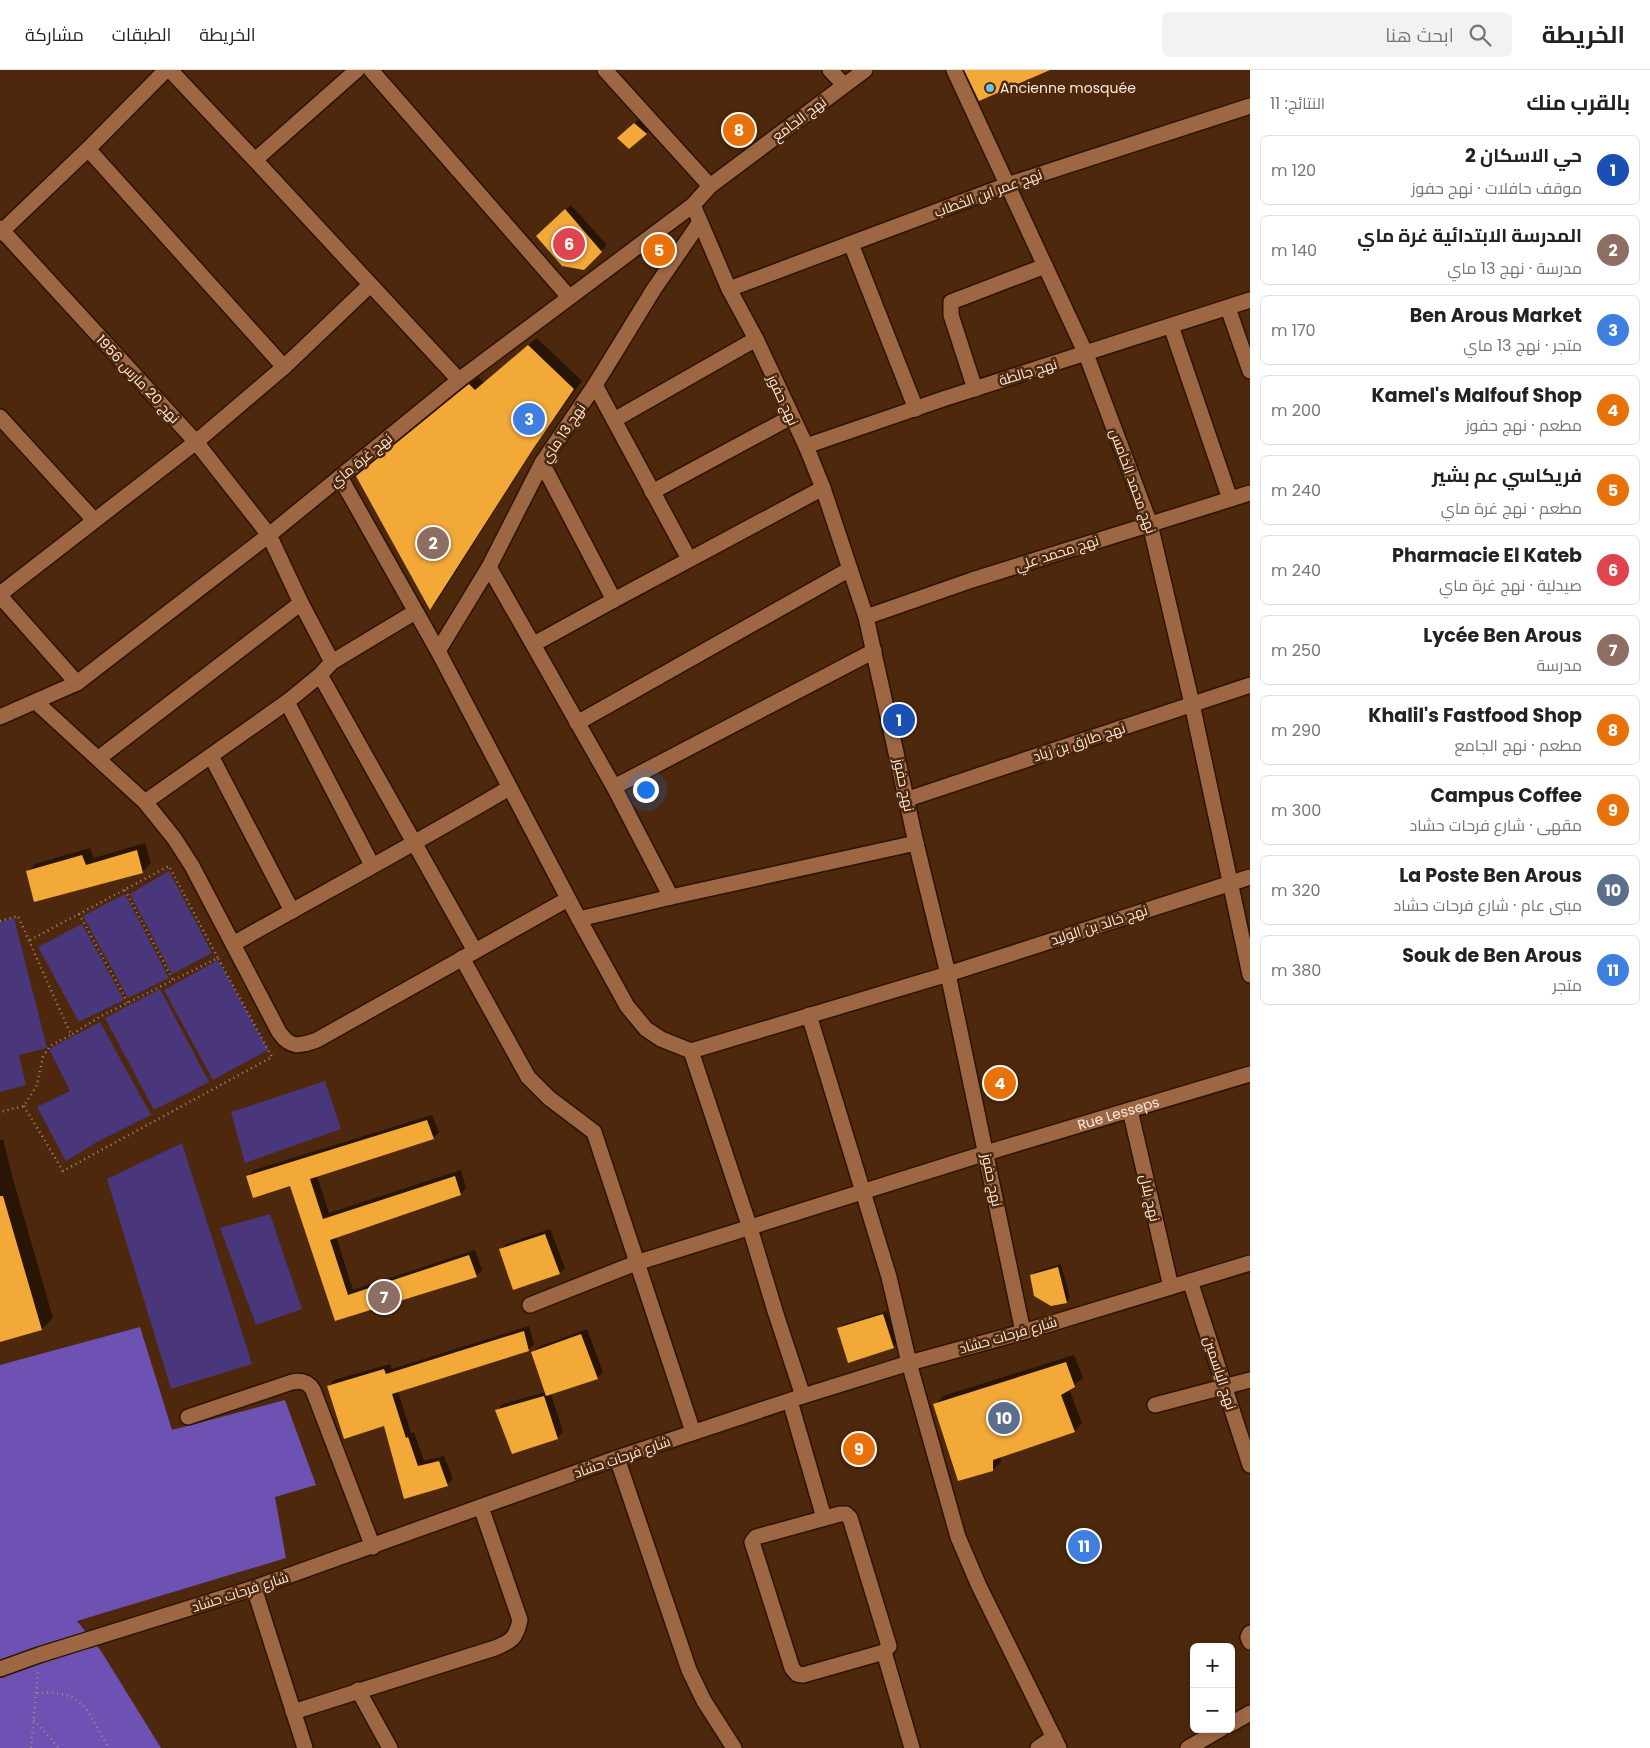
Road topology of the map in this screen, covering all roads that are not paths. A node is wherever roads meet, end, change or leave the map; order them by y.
1 (168, 70) edge
2 (357, 70) edge
3 (371, 70) edge
4 (605, 70) edge
5 (830, 70) edge
6 (865, 70) edge
7 (954, 70) edge
8 (844, 85) junction
9 (1250, 106) edge
10 (88, 149) junction
11 (255, 160) junction
12 (1007, 185) junction
13 (710, 186) junction
14 (693, 205) junction
15 (700, 222) junction
16 (1, 231) edge
17 (851, 244) junction
18 (1045, 266) junction
19 (370, 286) junction
20 (729, 289) junction
21 (569, 297) junction
22 (1250, 300) edge
23 (1228, 308) junction
24 (1171, 326) junction
25 (756, 339) junction
26 (1247, 351) edge
27 (1086, 354) junction
28 (284, 367) junction
29 (1250, 371) edge
30 (459, 380) junction
31 (595, 385) junction
32 (975, 389) junction
33 (916, 408) junction
34 (0, 417) edge
35 (791, 418) junction
36 (614, 420) junction
37 (196, 442) junction
38 (806, 446) junction
39 (542, 463) junction
40 (340, 477) junction
41 (823, 488) junction
42 (652, 492) junction
43 (1250, 493) edge
44 (1230, 499) junction
45 (94, 520) junction
46 (1150, 524) junction
47 (269, 535) junction
48 (689, 559) junction
49 (489, 567) junction
50 (850, 569) junction
51 (0, 595) edge
52 (614, 600) junction
53 (301, 603) junction
54 (414, 612) junction
55 (866, 617) junction
56 (534, 644) junction
57 (438, 651) junction
58 (874, 651) junction
59 (332, 662) junction
60 (320, 675) junction
61 (77, 683) junction
62 (1250, 686) edge
63 (36, 702) junction
64 (287, 702) junction
65 (1192, 704) junction
66 (0, 717) edge
67 (577, 723) junction
68 (211, 756) junction
69 (99, 758) junction
70 (509, 788) junction
71 (614, 788) junction
72 (908, 799) junction
73 (145, 802) junction
74 (916, 843) junction
75 (414, 844) junction
76 (372, 865) junction
77 (1250, 877) edge
78 (1230, 884) junction
79 (671, 897) junction
80 (568, 899) junction
81 (292, 911) junction
82 (579, 919) junction
83 (233, 944) junction
84 (469, 955) junction
85 (948, 974) junction
86 (1250, 975) edge
87 (809, 1015) junction
88 (691, 1051) junction
89 (1250, 1074) edge
90 (1130, 1110) junction
91 (986, 1153) junction
92 (863, 1192) junction
93 (750, 1228) junction
94 (636, 1263) junction
95 (1250, 1263) edge
96 (1190, 1281) junction
97 (1171, 1286) junction
98 (530, 1305) dead end
99 (1023, 1332) junction
100 (909, 1363) junction
101 (1250, 1380) edge
102 (1224, 1386) junction
103 (796, 1398) junction
104 (1155, 1405) dead end
105 (188, 1417) dead end
106 (694, 1432) junction
107 (617, 1458) junction
108 (1250, 1465) edge
109 (481, 1507) junction
110 (824, 1518) junction
111 (373, 1547) junction
112 (254, 1588) junction
113 (1250, 1633) edge
114 (1250, 1642) edge
115 (884, 1652) junction
116 (0, 1669) edge
117 (358, 1690) junction
118 (293, 1712) junction
119 (1250, 1713) edge
120 (1235, 1722) edge
121 (1214, 1733) edge
122 (1057, 1743) edge
123 (301, 1747) edge
124 (390, 1748) edge
125 (734, 1748) edge
126 (912, 1748) edge
127 (1038, 1748) edge
128 (1188, 1748) edge

1 - 10 street
1 - 11 street
2 - 11 street
3 - 21 street
4 - 13 street
5 - 8 street
6 - 8 street, نهج الجامع
7 - 12 street, نهج محمد الخامس
8 - 13 street, نهج الجامع
9 - 12 street, نهج عمر ابن الخطاب
10 - 16 street
10 - 28 street
11 - 19 street
12 - 17 street, نهج عمر ابن الخطاب
12 - 18 street, نهج محمد الخامس
13 - 14 street, نهج غرة ماي
14 - 15 street, نهج حفوز
14 - 21 street, نهج غرة ماي
15 - 20 street, نهج حفوز
15 - 31 street, نهج 13 ماي
16 - 37 street, نهج 20 مارس 1956
17 - 20 street, نهج عمر ابن الخطاب
17 - 33 street
18 - 27 street, نهج محمد الخامس
18 - 32 street
19 - 28 street
19 - 30 street
20 - 25 street, نهج حفوز
21 - 30 street, نهج غرة ماي
22 - 23 street, نهج جالطة
23 - 24 street, نهج جالطة
23 - 26 street
24 - 27 street, نهج جالطة
24 - 44 street
25 - 35 street, نهج حفوز
25 - 36 street
26 - 29 street
27 - 32 street, نهج جالطة
27 - 46 street, نهج محمد الخامس
28 - 37 street
30 - 40 street, نهج غرة ماي
31 - 36 street
31 - 39 street, نهج 13 ماي
32 - 33 street, نهج جالطة
33 - 38 street, نهج جالطة
34 - 45 street
35 - 38 street, نهج حفوز
35 - 42 street
36 - 42 street
37 - 45 street
37 - 47 street, نهج 20 مارس 1956
38 - 41 street, نهج حفوز
39 - 49 street, نهج 13 ماي
39 - 52 street
40 - 47 street, نهج غرة ماي
40 - 54 street
41 - 48 street
41 - 50 street, نهج حفوز
42 - 48 street
43 - 44 street, نهج محمد علي
44 - 46 street, نهج محمد علي
45 - 51 street
46 - 55 street, نهج محمد علي
46 - 65 street, نهج محمد الخامس
47 - 53 street, نهج 20 مارس 1956
47 - 61 street, نهج غرة ماي
48 - 52 street
49 - 56 street
49 - 57 street, نهج 13 ماي
50 - 55 street, نهج حفوز
50 - 67 street
51 - 61 street
52 - 56 street
53 - 59 street, نهج 20 مارس 1956
53 - 69 street
54 - 57 street
54 - 59 street
55 - 58 street, نهج حفوز
56 - 67 street
57 - 70 street
58 - 71 street
58 - 72 street, نهج حفوز
59 - 60 street
60 - 64 street
60 - 75 street
61 - 63 street, نهج غرة ماي
62 - 65 street, نهج طارق بن زياد
63 - 66 street, نهج غرة ماي
63 - 69 street
64 - 68 street
64 - 76 street
65 - 72 street, نهج طارق بن زياد
65 - 78 street, نهج محمد الخامس
67 - 71 street
68 - 73 street
68 - 81 street
69 - 73 street
70 - 75 street
70 - 80 street
71 - 79 street
72 - 74 street, نهج حفوز
73 - 83 street
74 - 79 street
74 - 85 street, نهج حفوز
75 - 76 street
75 - 84 street
76 - 81 street
77 - 78 street, نهج خالد بن الوليد
78 - 85 street, نهج خالد بن الوليد
78 - 86 street, نهج محمد الخامس
79 - 82 street
80 - 82 street
80 - 84 street
81 - 83 street
82 - 88 street
83 - 84 street
84 - 94 street
85 - 87 street, نهج خالد بن الوليد
85 - 91 street, نهج حفوز
87 - 88 street, نهج خالد بن الوليد
87 - 92 street
88 - 93 street
89 - 90 street, Rue Lesseps
90 - 91 street, Rue Lesseps
90 - 97 street, نهج بلال
91 - 92 street, Rue Lesseps
91 - 99 street, نهج حفوز
92 - 93 street, Rue Lesseps
92 - 100 street
93 - 94 street, Rue Lesseps
93 - 103 street
94 - 98 street, Rue Lesseps
94 - 106 street
95 - 96 street, شارع فرحات حشاد
96 - 97 street, شارع فرحات حشاد
96 - 102 street, نهج الياسمين
97 - 99 street, شارع فرحات حشاد
99 - 100 street, شارع فرحات حشاد
100 - 103 street, شارع فرحات حشاد
100 - 122 street
101 - 102 street
102 - 104 street
102 - 108 street, نهج الياسمين
103 - 106 street, شارع فرحات حشاد
103 - 110 street
105 - 111 street
106 - 107 street, شارع فرحات حشاد
107 - 109 street, شارع فرحات حشاد
107 - 125 street
109 - 111 street, شارع فرحات حشاد
109 - 117 street
110 - 115 street
110 - 115 street
111 - 112 street, شارع فرحات حشاد
112 - 116 street, شارع فرحات حشاد
112 - 118 street
113 - 114 street
115 - 126 street
117 - 118 street
117 - 124 street
118 - 123 street
119 - 120 street
121 - 128 street
122 - 127 street

